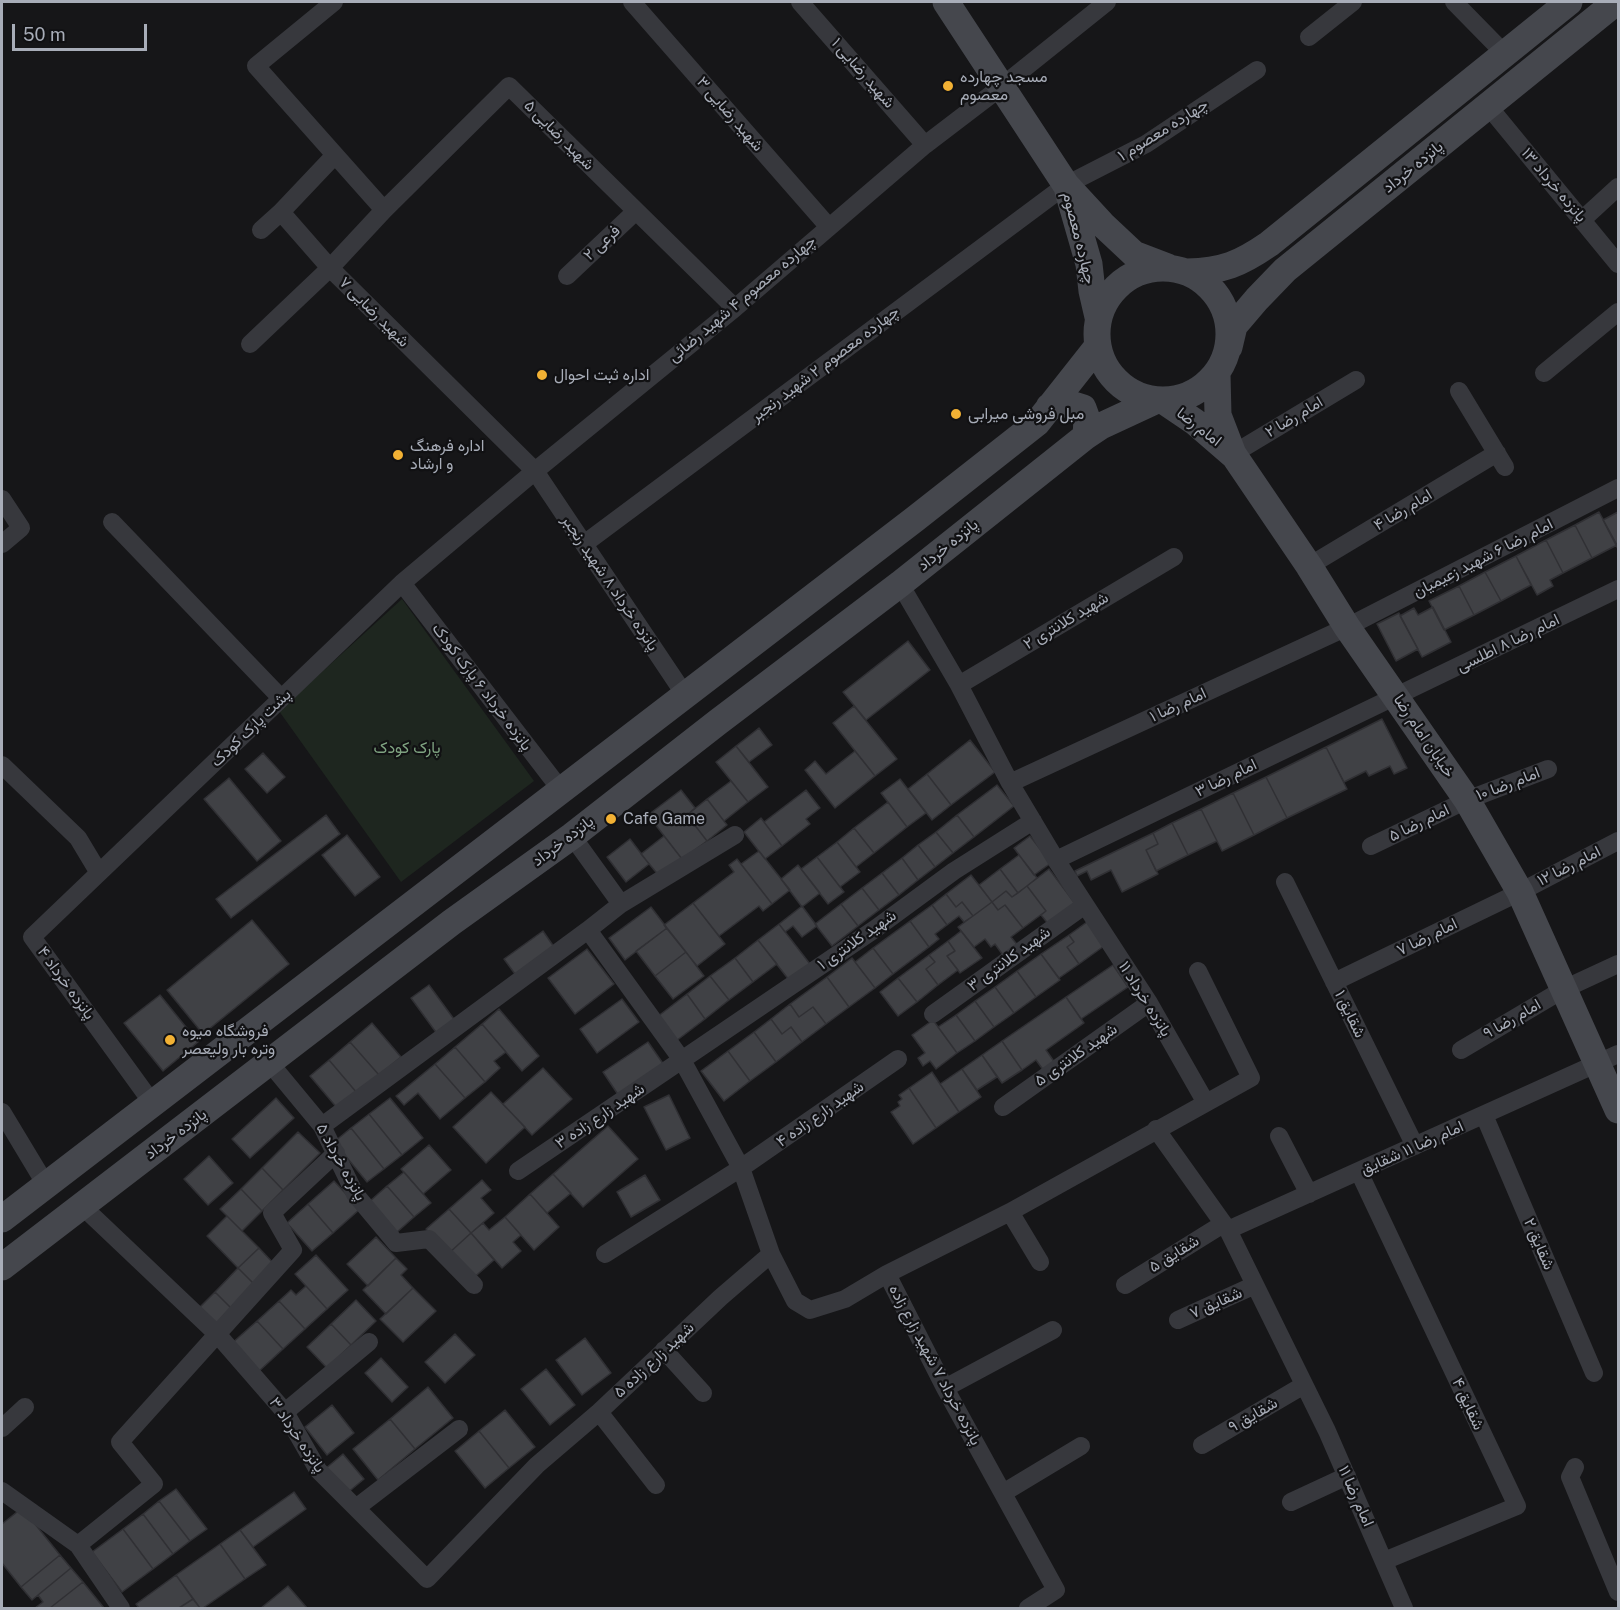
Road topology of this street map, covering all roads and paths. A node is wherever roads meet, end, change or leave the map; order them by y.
1 (334, 2) edge
2 (632, 2) edge
3 (800, 2) edge
4 (946, 2) edge
5 (1107, 2) edge
6 (1353, 2) edge
7 (1454, 2) edge
8 (1569, 2) edge
9 (1616, 2) edge
10 (1309, 37) dead end
11 (1505, 54) junction
12 (1257, 70) dead end
13 (1001, 87) junction
14 (1488, 106) junction
15 (925, 145) junction
16 (335, 155) junction
17 (1066, 184) junction
18 (1618, 187) edge
19 (384, 210) junction
20 (636, 211) junction
21 (281, 212) junction
22 (1583, 219) junction
23 (828, 226) junction
24 (261, 230) dead end
25 (1618, 264) edge
26 (330, 268) junction
27 (1178, 270) junction
28 (567, 276) dead end
29 (735, 308) junction
30 (1618, 312) edge
31 (1098, 317) junction
32 (250, 344) dead end
33 (1097, 346) junction
34 (1229, 346) junction
35 (1544, 373) dead end
36 (1217, 374) junction
37 (1356, 380) dead end
38 (1459, 391) dead end
39 (1160, 400) junction
40 (1049, 407) junction
41 (1086, 436) junction
42 (1233, 454) junction
43 (535, 471) junction
44 (1618, 488) edge
45 (2, 499) edge
46 (112, 522) dead end
47 (2, 544) edge
48 (584, 544) junction
49 (1174, 557) dead end
50 (1309, 566) junction
51 (402, 583) junction
52 (900, 584) junction
53 (1618, 589) edge
54 (1347, 627) junction
55 (959, 685) junction
56 (685, 695) junction
57 (1397, 696) junction
58 (282, 698) junction
59 (2, 765) edge
60 (1548, 769) dead end
61 (1010, 783) junction
62 (561, 790) junction
63 (1467, 800) junction
64 (1033, 821) junction
65 (735, 835) dead end
66 (572, 836) junction
67 (1618, 841) edge
68 (1371, 846) dead end
69 (1056, 860) junction
70 (99, 873) junction
71 (1285, 882) dead end
72 (1520, 891) junction
73 (621, 903) junction
74 (1085, 905) junction
75 (588, 930) junction
76 (1618, 964) edge
77 (1198, 971) dead end
78 (1334, 982) junction
79 (1564, 989) junction
80 (1149, 1003) junction
81 (933, 1014) dead end
82 (1461, 1050) dead end
83 (898, 1059) dead end
84 (1608, 1059) edge
85 (682, 1060) junction
86 (269, 1062) junction
87 (1206, 1103) junction
88 (153, 1104) junction
89 (1003, 1107) dead end
90 (1618, 1110) edge
91 (2, 1112) edge
92 (1484, 1115) junction
93 (322, 1126) junction
94 (1156, 1129) junction
95 (1278, 1136) dead end
96 (1415, 1146) junction
97 (336, 1153) junction
98 (741, 1168) junction
99 (518, 1171) dead end
100 (1359, 1172) junction
101 (46, 1185) junction
102 (1309, 1194) junction
103 (81, 1205) junction
104 (1010, 1212) junction
105 (2, 1219) edge
106 (1225, 1227) junction
107 (605, 1254) dead end
108 (771, 1254) junction
109 (1040, 1262) dead end
110 (2, 1267) edge
111 (887, 1274) junction
112 (474, 1285) dead end
113 (1125, 1285) dead end
114 (1255, 1285) junction
115 (1178, 1320) dead end
116 (1053, 1330) dead end
117 (218, 1335) junction
118 (369, 1342) dead end
119 (664, 1350) junction
120 (1594, 1373) dead end
121 (1304, 1385) junction
122 (945, 1388) junction
123 (703, 1393) dead end
124 (25, 1407) dead end
125 (285, 1412) junction
126 (599, 1412) junction
127 (2, 1428) edge
128 (459, 1429) dead end
129 (1202, 1445) dead end
130 (1081, 1446) dead end
131 (537, 1465) joint
132 (1575, 1467) dead end
133 (1347, 1476) junction
134 (656, 1485) dead end
135 (2, 1491) edge
136 (1003, 1493) junction
137 (1291, 1502) dead end
138 (356, 1508) junction
139 (78, 1545) junction
140 (1384, 1561) junction
141 (1618, 1592) edge
142 (122, 1608) edge
143 (1028, 1608) edge
144 (1404, 1608) edge

1 - 16 street
2 - 23 street, شهید رضایی ۳
3 - 15 street, شهید رضایی ۱
4 - 13 main road
5 - 13 street, چهارده معصوم ۴ شهید رضائی
6 - 10 street
7 - 11 street
8 - 11 main road, پانزده خرداد
9 - 14 main road, پانزده خرداد
11 - 27 main road, پانزده خرداد
12 - 17 street, چهارده معصوم ۱
13 - 15 street, چهارده معصوم ۴ شهید رضائی
13 - 17 main road
14 - 22 street, پانزده خرداد ۱۳
14 - 34 main road, پانزده خرداد
15 - 23 street, چهارده معصوم ۴ شهید رضائی
16 - 19 street
16 - 21 street
17 - 27 main road, چهارده معصوم
17 - 31 main road, چهارده معصوم
17 - 48 street, چهارده معصوم ۲ شهید رنجبر
18 - 22 street
19 - 20 street, شهید رضایی ۵
19 - 26 street, شهید رضایی ۷
20 - 28 street, فرعی ۲
20 - 29 street, شهید رضایی ۵
21 - 24 street
21 - 26 street
22 - 25 street, پانزده خرداد ۱۳
23 - 29 street, چهارده معصوم ۴ شهید رضائی
26 - 32 street
26 - 43 street, شهید رضایی ۷
27 - 31 main road
27 - 34 main road
29 - 43 street, چهارده معصوم ۴ شهید رضائی
30 - 35 street
31 - 33 main road
33 - 39 main road
33 - 40 main road
34 - 36 main road
36 - 39 main road
36 - 42 main road, خیابان امام رضا
37 - 42 street, امام رضا ۲
38 - 50 street, امام رضا ۴
39 - 41 main road, پانزده خرداد
39 - 42 main road, امام رضا
40 - 41 main road
40 - 56 main road
41 - 52 main road, پانزده خرداد
42 - 50 main road, خیابان امام رضا
43 - 48 street, پانزده خرداد ۸ شهید رنجبر
43 - 51 street, چهارده معصوم ۴ شهید رضائی
44 - 54 street, امام رضا ۶ شهید زعیمیان
45 - 47 street
46 - 58 street
48 - 56 street, پانزده خرداد ۸ شهید رنجبر
49 - 55 street, شهید کلانتری ۲
50 - 54 main road, خیابان امام رضا
51 - 58 street, پشت پارک کودک
51 - 62 street, پانزده خرداد ۶ پارک کودک
52 - 55 street, پانزده خرداد ۱۱
52 - 66 main road, پانزده خرداد
53 - 57 street, امام رضا ۸ اطلسی
54 - 57 main road, خیابان امام رضا
54 - 61 street, امام رضا ۱
55 - 61 street, پانزده خرداد ۱۱
56 - 62 main road
57 - 63 main road, خیابان امام رضا
57 - 69 street, امام رضا ۳
58 - 70 street, پشت پارک کودک
59 - 70 street
60 - 63 street, امام رضا ۱۰
61 - 64 street, پانزده خرداد ۱۱
62 - 88 main road
63 - 68 street, امام رضا ۵
63 - 72 main road, خیابان امام رضا
64 - 69 street, پانزده خرداد ۱۱
64 - 85 street, شهید کلانتری ۱
65 - 73 street
66 - 73 street
66 - 86 main road, پانزده خرداد
67 - 72 street, امام رضا ۱۲
69 - 74 street, پانزده خرداد ۱۱
70 - 88 street, پانزده خرداد ۴
71 - 78 street, شقایق ۱
72 - 78 street, امام رضا ۷
72 - 79 main road, خیابان امام رضا
73 - 75 street
74 - 80 street, پانزده خرداد ۱۱
74 - 81 street, شهید کلانتری ۳
75 - 85 street, پانزده خرداد ۷ شهید زارع زاده
75 - 93 street
76 - 79 street, امام رضا ۹
77 - 87 street
78 - 96 street, شقایق ۱
79 - 82 street, امام رضا ۹
79 - 84 main road, خیابان امام رضا
80 - 87 street, پانزده خرداد ۱۱
80 - 89 street, شهید کلانتری ۵
83 - 98 street, شهید زارع زاده ۴
84 - 90 main road, خیابان امام رضا
84 - 92 street, امام رضا ۱۱ شقایق
85 - 98 street, پانزده خرداد ۷ شهید زارع زاده
85 - 99 street, شهید زارع زاده ۳
86 - 93 street, پانزده خرداد ۵
86 - 103 main road, پانزده خرداد
87 - 94 street
88 - 101 main road
91 - 101 street
92 - 96 street, امام رضا ۱۱ شقایق
92 - 120 street, شقایق ۲
93 - 97 street, پانزده خرداد ۵
94 - 104 street
94 - 106 street
95 - 102 street
96 - 100 street, امام رضا ۱۱ شقایق
97 - 112 street, پانزده خرداد ۵
97 - 117 street
98 - 107 street, شهید زارع زاده ۴
98 - 108 street, پانزده خرداد ۷ شهید زارع زاده
100 - 102 street, امام رضا ۱۱ شقایق
100 - 140 street, شقایق ۴
101 - 105 main road
102 - 106 street, امام رضا ۱۱ شقایق
103 - 110 main road, پانزده خرداد
103 - 117 street, پانزده خرداد ۳
104 - 109 street
104 - 111 street
106 - 113 street, شقایق ۵
106 - 114 street
108 - 111 street, پانزده خرداد ۷ شهید زارع زاده
108 - 119 street, شهید زارع زاده ۵
111 - 122 street, پانزده خرداد ۷ شهید زارع زاده
114 - 115 street, شقایق ۷
114 - 121 street
116 - 122 street
117 - 125 street, پانزده خرداد ۳
117 - 139 street
118 - 125 street
119 - 123 street
119 - 126 street, شهید زارع زاده ۵
121 - 129 street, شقایق ۹
121 - 133 street, امام رضا ۱۱
122 - 136 street, پانزده خرداد ۷ شهید زارع زاده
124 - 127 street
125 - 138 street, پانزده خرداد ۳
126 - 131 street, شهید زارع زاده ۵
126 - 134 street
128 - 138 street
130 - 136 street
131 - 138 street, پانزده خرداد ۳
132 - 141 street
133 - 137 street
133 - 140 street, امام رضا ۱۱
135 - 139 street
136 - 143 street, پانزده خرداد ۷ شهید زارع زاده
139 - 142 street
140 - 144 street, امام رضا ۱۱

